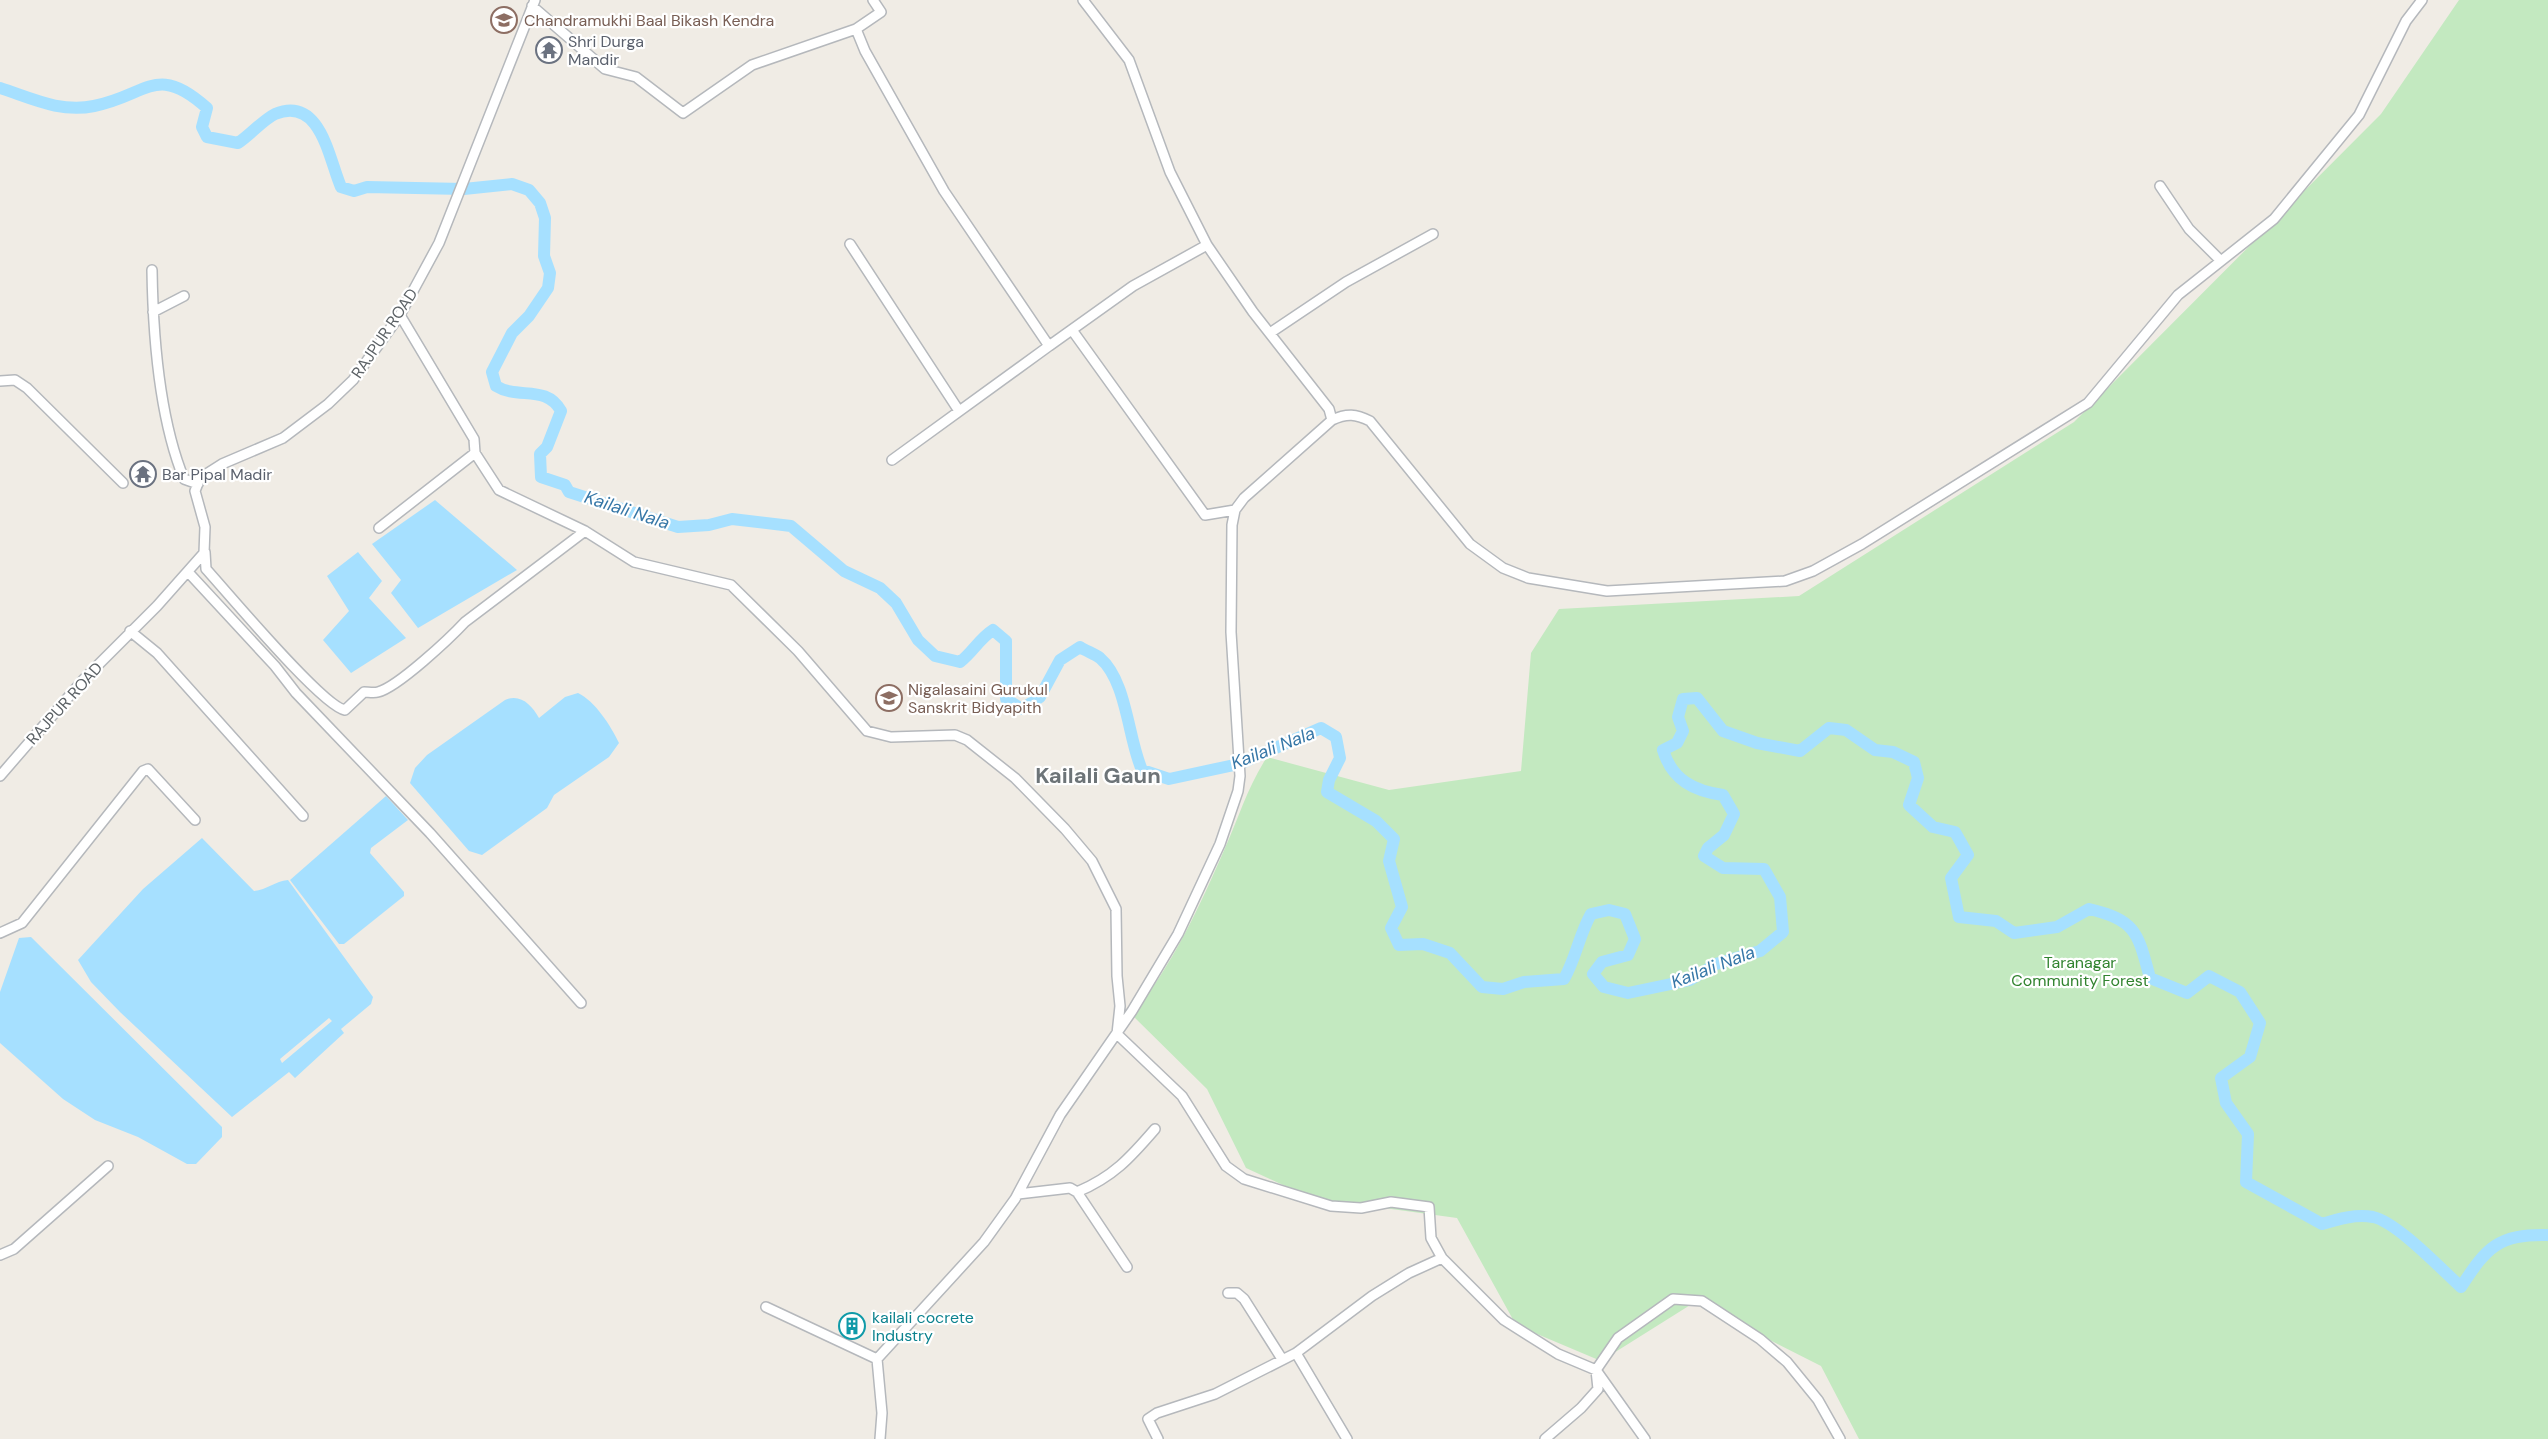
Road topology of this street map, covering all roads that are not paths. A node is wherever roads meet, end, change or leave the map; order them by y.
1 (873, 0) edge
2 (1083, 0) edge
3 (2422, 0) edge
4 (533, 3) edge
5 (856, 29) junction
6 (2160, 186) dead end
7 (1433, 234) dead end
8 (850, 244) dead end
9 (1207, 245) junction
10 (2221, 261) junction
11 (152, 270) dead end
12 (184, 296) dead end
13 (153, 312) junction
14 (400, 315) junction
15 (1072, 330) junction
16 (1270, 333) junction
17 (1049, 346) junction
18 (0, 381) edge
19 (959, 411) junction
20 (1332, 420) junction
21 (475, 453) junction
22 (892, 460) dead end
23 (123, 483) dead end
24 (198, 484) junction
25 (1235, 510) junction
26 (379, 528) dead end
27 (585, 531) junction
28 (204, 544) junction
29 (188, 572) junction
30 (130, 631) junction
31 (0, 776) edge
32 (303, 816) dead end
33 (195, 820) dead end
34 (0, 933) edge
35 (581, 1003) dead end
36 (1117, 1034) junction
37 (1155, 1129) dead end
38 (108, 1166) dead end
39 (1077, 1192) junction
40 (1018, 1194) junction
41 (0, 1254) edge
42 (1442, 1258) junction
43 (1127, 1267) dead end
44 (1228, 1293) dead end
45 (766, 1307) dead end
46 (1296, 1353) junction
47 (877, 1359) junction
48 (1282, 1359) junction
49 (1596, 1370) junction
50 (880, 1439) edge
51 (1158, 1439) edge
52 (1347, 1439) edge
53 (1545, 1439) edge
54 (1645, 1439) edge
55 (1840, 1439) edge

1 - 5 street
2 - 9 street
3 - 10 street
4 - 5 street
4 - 14 street, RAJPUR ROAD
5 - 17 street
6 - 10 street
7 - 16 street
8 - 19 street
9 - 15 street
9 - 16 street
10 - 20 street
11 - 13 street
12 - 13 street
13 - 24 street
14 - 21 street
14 - 24 street, RAJPUR ROAD
15 - 17 street
15 - 25 street
16 - 20 street
17 - 19 street
18 - 23 street
19 - 22 street
20 - 25 street
21 - 26 street
21 - 27 street
24 - 28 street
25 - 36 street
27 - 28 street
27 - 36 street
28 - 29 street, RAJPUR ROAD
29 - 30 street, RAJPUR ROAD
29 - 35 street
30 - 31 street, RAJPUR ROAD
30 - 32 street
33 - 34 street
36 - 40 street
36 - 42 street
37 - 39 street
38 - 41 street
39 - 40 street
39 - 43 street
40 - 47 street
42 - 46 street
42 - 49 street
44 - 48 street
45 - 47 street
46 - 48 street
46 - 52 street
47 - 50 street
48 - 51 street
49 - 53 street
49 - 54 street
49 - 55 street

